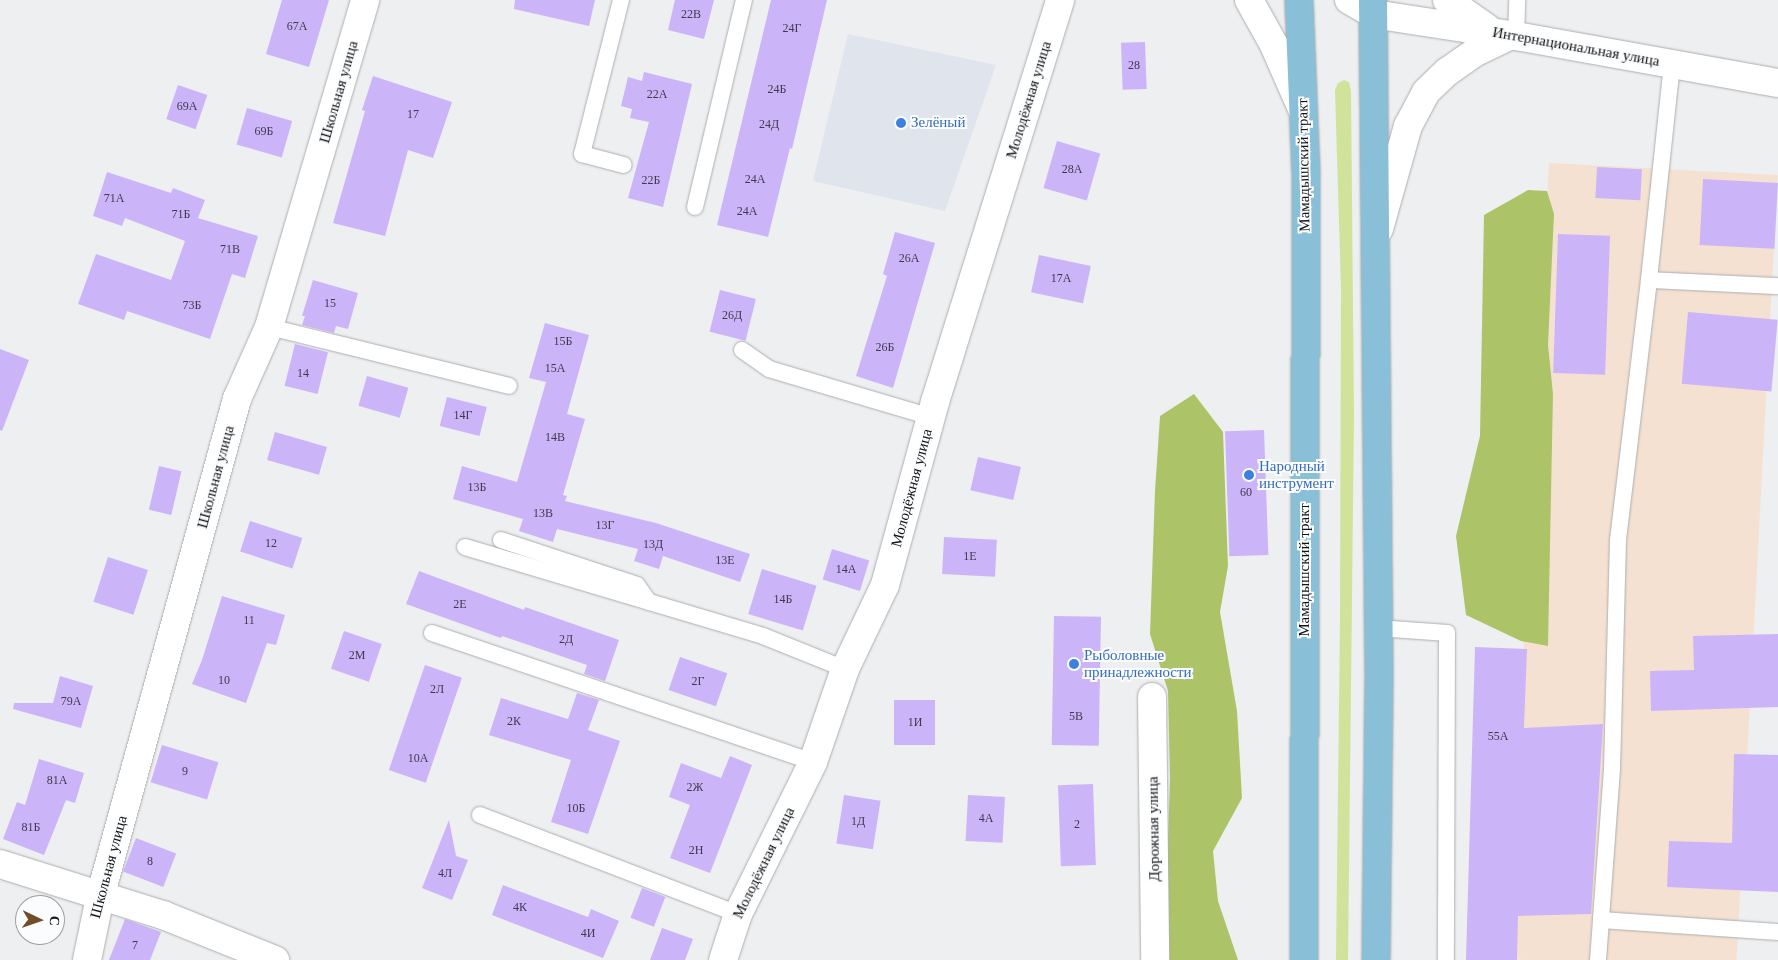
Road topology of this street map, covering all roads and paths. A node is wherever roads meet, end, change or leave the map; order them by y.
1 (365, 0) edge
2 (621, 0) edge
3 (744, 0) edge
4 (1060, 0) edge
5 (1249, 0) edge
6 (1299, 0) edge
7 (1349, 0) edge
8 (1447, 0) edge
9 (1517, 0) edge
10 (1373, 7) edge
11 (1506, 34) junction
12 (1672, 64) junction
13 (1778, 83) edge
14 (1303, 112) junction
15 (624, 165) dead end
16 (695, 207) dead end
17 (1376, 240) junction
18 (1649, 280) junction
19 (1778, 286) edge
20 (269, 327) junction
21 (742, 350) dead end
22 (509, 386) dead end
23 (931, 416) junction
24 (501, 540) dead end
25 (466, 548) dead end
26 (649, 602) junction
27 (1378, 628) junction
28 (432, 633) dead end
29 (845, 669) junction
30 (1152, 697) dead end
31 (813, 762) junction
32 (480, 815) dead end
33 (0, 864) edge
34 (100, 897) junction
35 (738, 914) junction
36 (1601, 920) junction
37 (1778, 932) edge
38 (87, 960) edge
39 (275, 960) edge
40 (723, 960) edge
41 (1155, 960) edge
42 (1304, 960) edge
43 (1376, 960) edge
44 (1446, 960) edge
45 (1598, 960) edge

1 - 20 street, Школьная улица
2 - 15 lane
3 - 16 lane
4 - 23 street, Молодёжная улица
5 - 14 street
6 - 14 main road, Мамадышский тракт
7 - 10 street
8 - 11 street
9 - 11 lane
10 - 11 street, Интернациональная улица
10 - 17 main road
11 - 12 street, Интернациональная улица
11 - 17 street
12 - 13 street, Интернациональная улица
12 - 18 lane
14 - 42 main road, Мамадышский тракт
17 - 27 main road
18 - 19 lane
18 - 36 lane
20 - 22 lane
20 - 34 street, Школьная улица
21 - 23 lane
23 - 29 street, Молодёжная улица
24 - 26 lane
25 - 26 lane
26 - 29 lane
27 - 43 main road
27 - 44 lane
28 - 31 lane
29 - 31 street, Молодёжная улица
30 - 41 street, Дорожная улица
31 - 35 street, Молодёжная улица
32 - 35 lane
33 - 34 street
34 - 38 street, Школьная улица
34 - 39 street
35 - 40 street, Молодёжная улица
36 - 37 lane
36 - 45 lane

